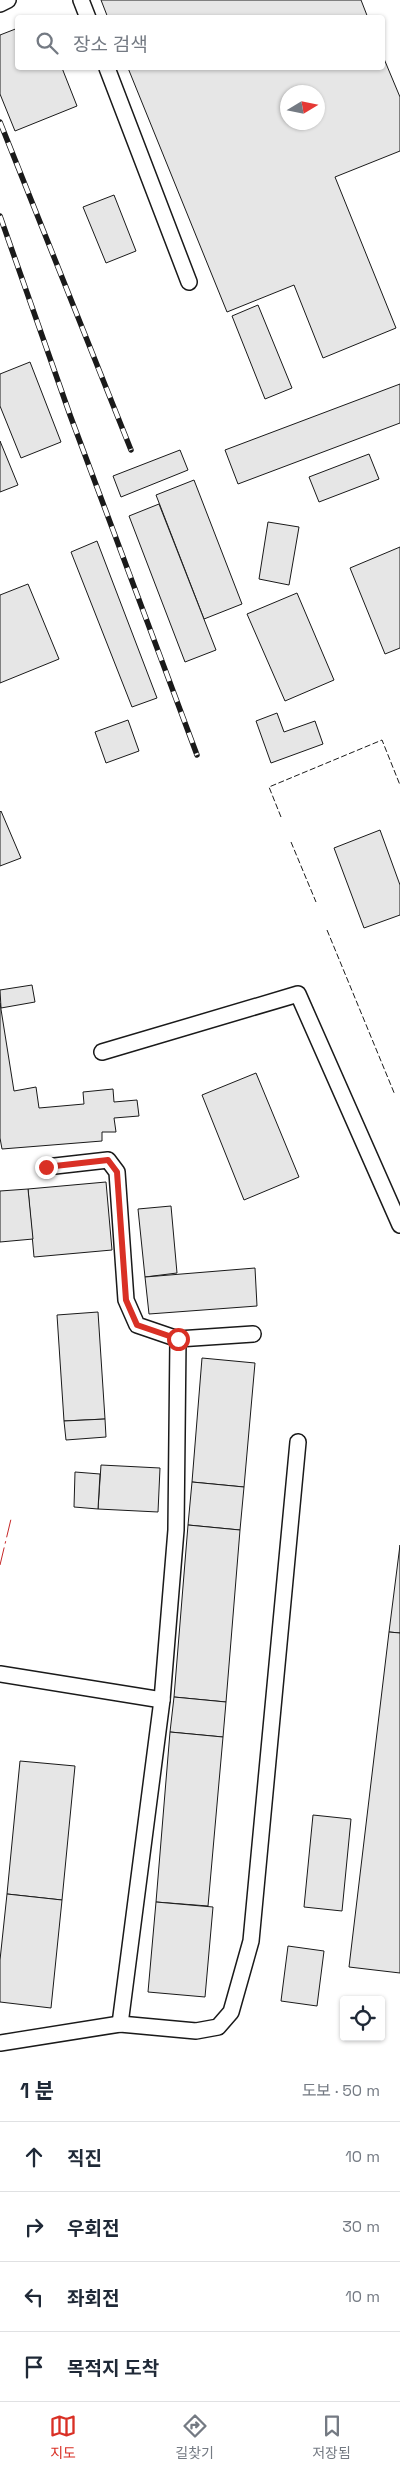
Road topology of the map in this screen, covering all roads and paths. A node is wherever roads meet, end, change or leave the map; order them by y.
1 (8, 0) edge
2 (81, 0) edge
3 (0, 4) edge
4 (87, 15) edge
5 (108, 70) edge
6 (189, 282) dead end
7 (102, 1052) dead end
8 (46, 1167) dead end
9 (400, 1225) edge
10 (253, 1334) dead end
11 (178, 1339) junction
12 (298, 1442) dead end
13 (0, 1674) edge
14 (162, 1700) junction
15 (120, 2024) junction
16 (0, 2043) edge

1 - 3 lane
2 - 4 lane
5 - 6 lane
7 - 9 lane
8 - 11 lane
10 - 11 lane
11 - 14 lane
12 - 15 lane
13 - 14 lane
14 - 15 lane
15 - 16 lane

